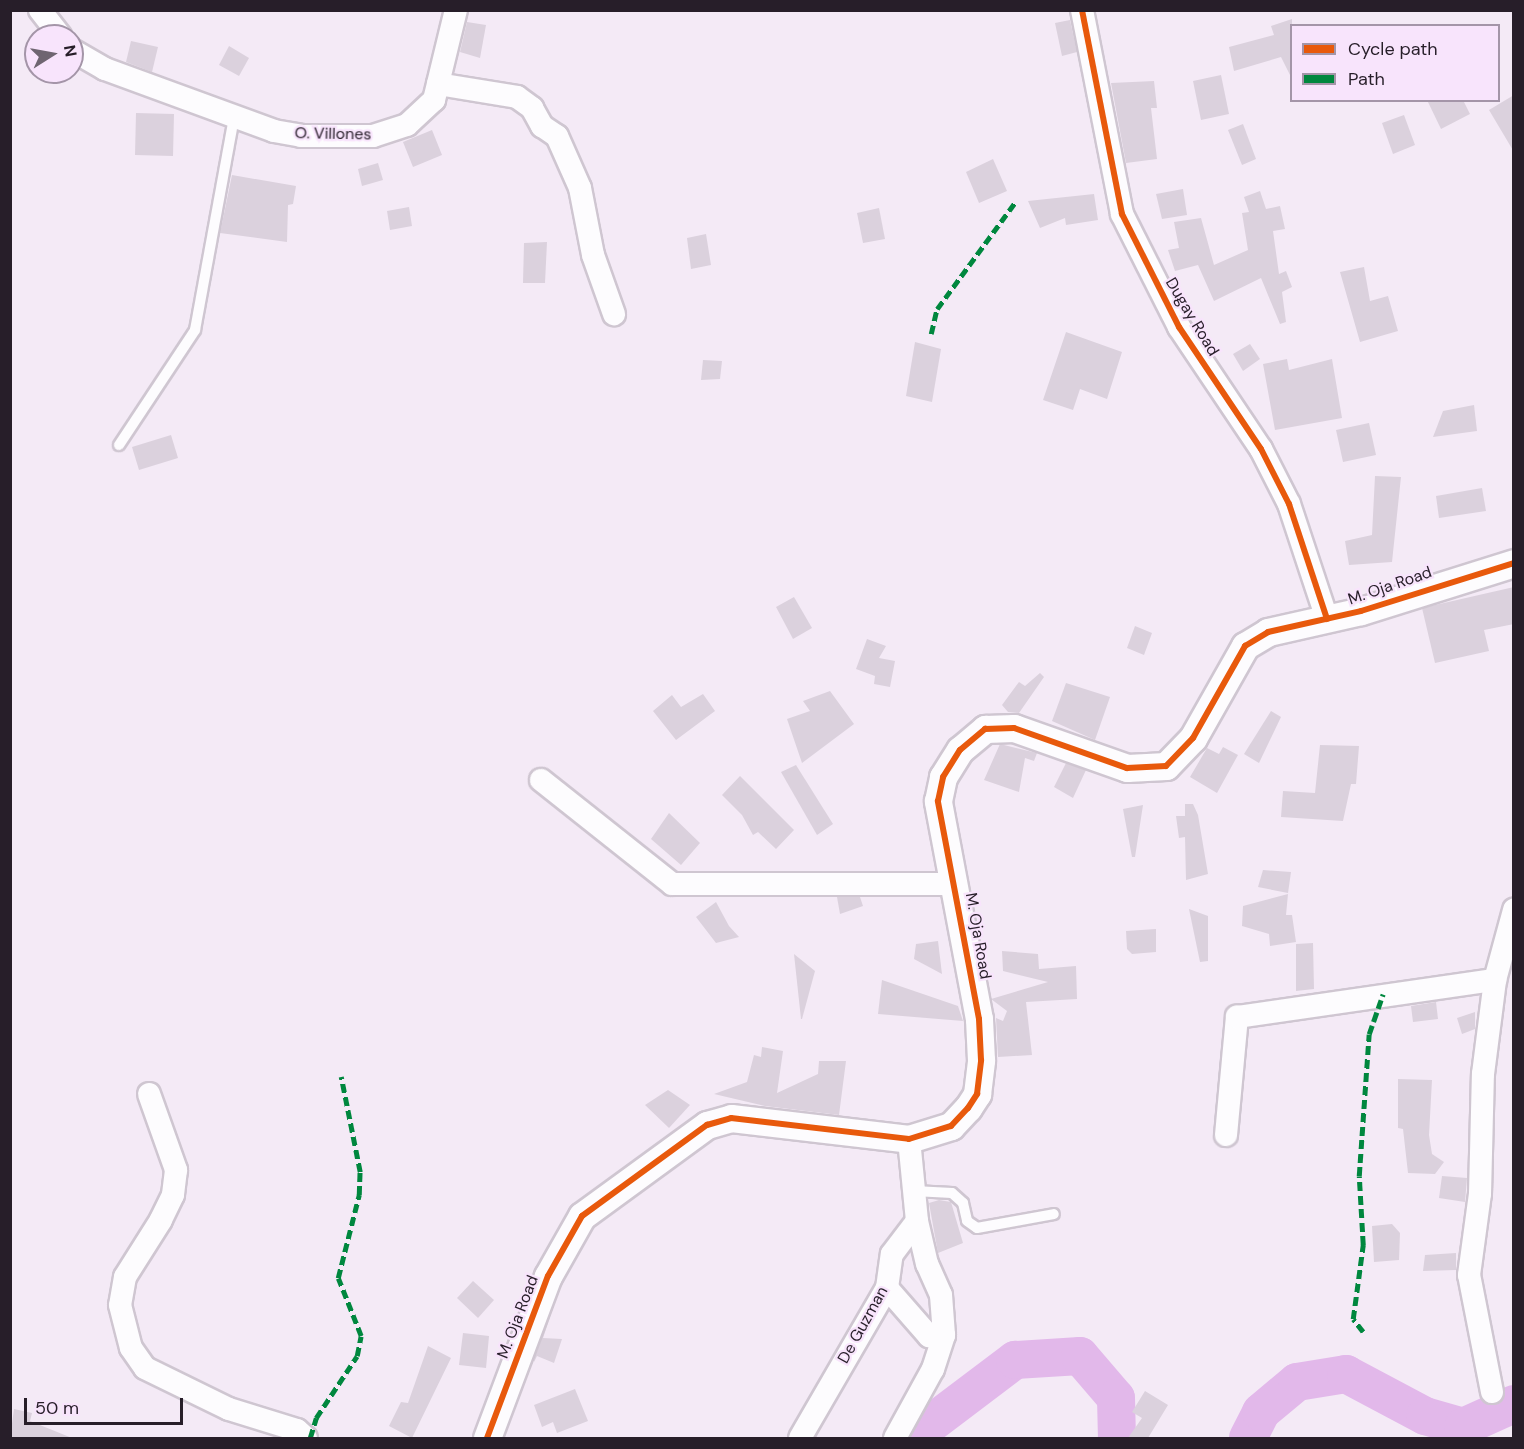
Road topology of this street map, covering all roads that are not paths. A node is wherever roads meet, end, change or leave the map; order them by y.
1 (40, 10) edge
2 (456, 10) edge
3 (1082, 10) edge
4 (51, 24) edge
5 (84, 57) edge
6 (438, 84) junction
7 (234, 117) junction
8 (614, 314) dead end
9 (119, 445) dead end
10 (1514, 562) edge
11 (1327, 619) junction
12 (541, 780) dead end
13 (956, 884) junction
14 (1514, 909) edge
15 (1495, 980) junction
16 (149, 1094) dead end
17 (1226, 1135) dead end
18 (909, 1139) junction
19 (914, 1191) junction
20 (1054, 1214) dead end
21 (917, 1221) junction
22 (887, 1288) junction
23 (944, 1335) junction
24 (1492, 1392) dead end
25 (306, 1438) edge
26 (487, 1438) edge
27 (800, 1438) edge
28 (895, 1438) edge

1 - 4 street
2 - 6 street, O. Villones
3 - 11 street, Dugay Road
5 - 7 street, O. Villones
6 - 7 street, O. Villones
6 - 8 street
7 - 9 lane
10 - 11 street, M. Oja Road
11 - 13 street, M. Oja Road
12 - 13 street
13 - 18 street, M. Oja Road
14 - 15 street
15 - 17 street
15 - 24 street
16 - 25 street
18 - 19 street
18 - 26 street, M. Oja Road
19 - 20 lane
19 - 21 street
21 - 22 street, De Guzman
21 - 23 street
22 - 23 street
22 - 27 street, De Guzman
23 - 28 street

